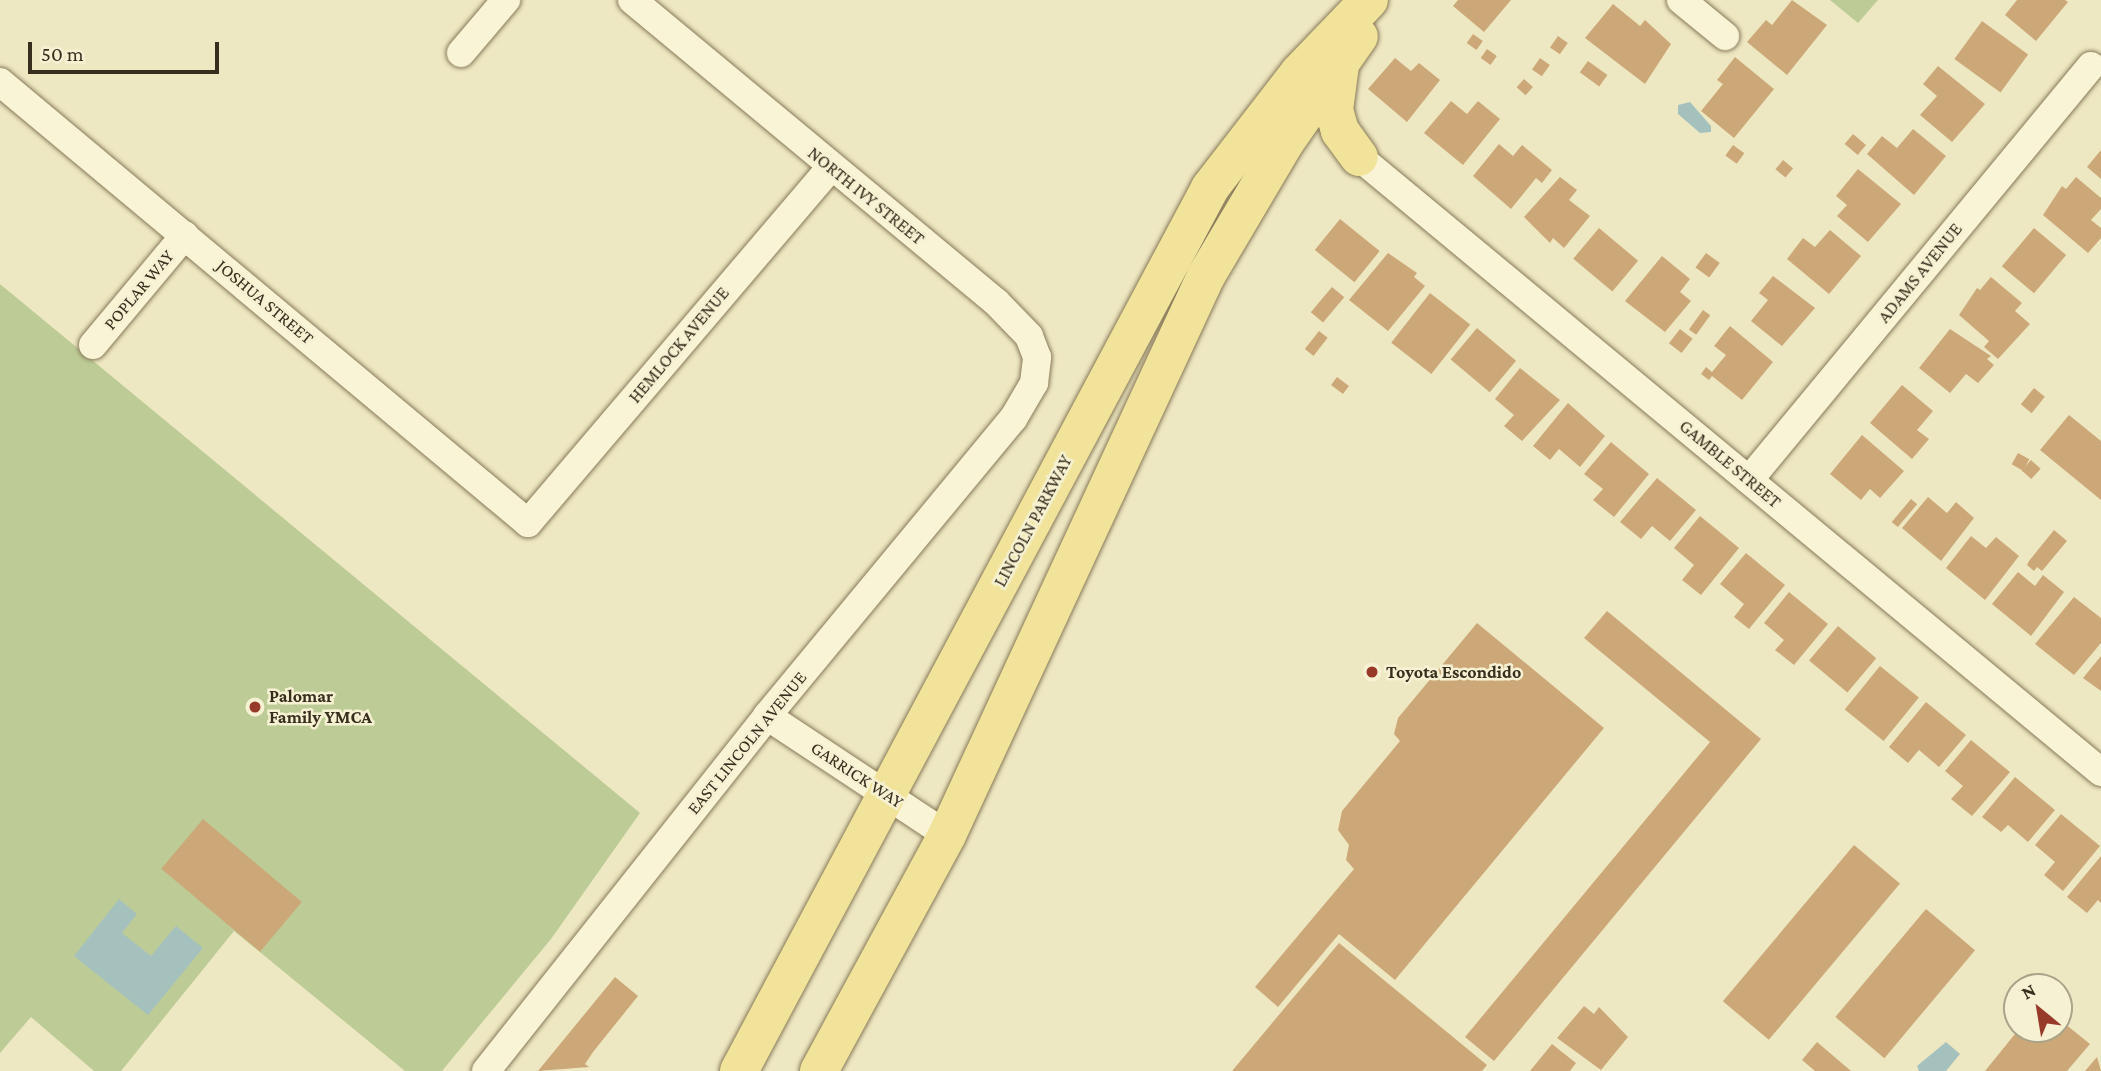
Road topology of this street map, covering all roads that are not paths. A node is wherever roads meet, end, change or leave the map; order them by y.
1 (506, 0) edge
2 (632, 0) edge
3 (1369, 0) edge
4 (1384, 0) edge
5 (1681, 0) edge
6 (1725, 36) dead end
7 (461, 53) dead end
8 (1340, 64) junction
9 (2091, 66) dead end
10 (0, 82) edge
11 (1359, 157) joint
12 (830, 168) junction
13 (185, 235) junction
14 (93, 345) dead end
15 (1013, 419) joint
16 (1749, 480) junction
17 (528, 523) joint
18 (767, 716) junction
19 (2101, 772) edge
20 (887, 795) junction
21 (947, 835) junction
22 (486, 1071) edge
23 (739, 1071) edge
24 (819, 1071) edge

1 - 7 street
2 - 12 street, NORTH IVY STREET
3 - 20 main road, LINCOLN PARKWAY
4 - 8 main road
5 - 6 street
8 - 11 main road
8 - 21 main road
9 - 16 street, ADAMS AVENUE
10 - 13 street, JOSHUA STREET
11 - 16 street, GAMBLE STREET
12 - 15 street, NORTH IVY STREET
12 - 17 street, HEMLOCK AVENUE
13 - 14 street, POPLAR WAY
13 - 17 street, JOSHUA STREET
15 - 18 street, EAST LINCOLN AVENUE
16 - 19 street, GAMBLE STREET
18 - 20 street, GARRICK WAY
18 - 22 street, EAST LINCOLN AVENUE
20 - 21 street, GARRICK WAY
20 - 23 main road, LINCOLN PARKWAY
21 - 24 main road

